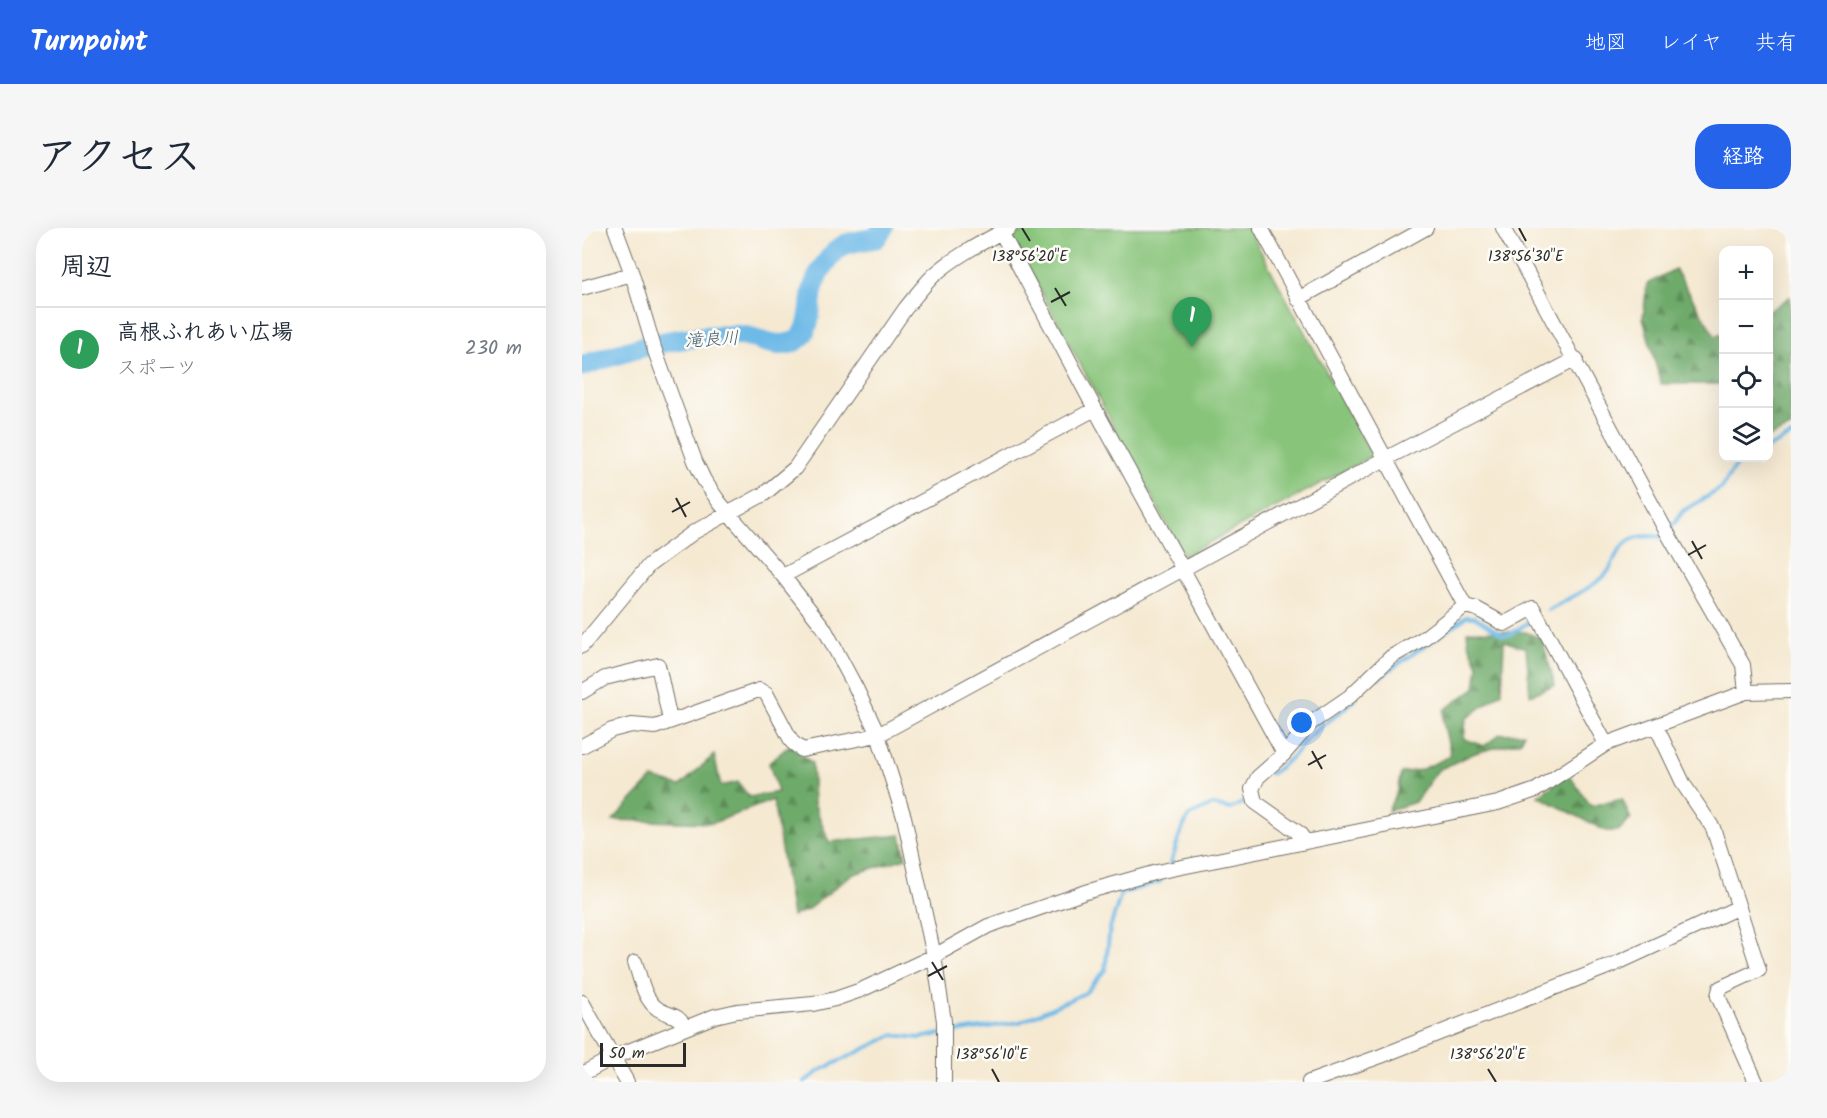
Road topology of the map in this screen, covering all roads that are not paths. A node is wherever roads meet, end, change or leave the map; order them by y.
1 (615, 228) edge
2 (1261, 228) edge
3 (1426, 228) edge
4 (1503, 228) edge
5 (1005, 230) edge
6 (632, 274) junction
7 (582, 288) edge
8 (1298, 298) junction
9 (1576, 359) junction
10 (1095, 409) junction
11 (1385, 459) junction
12 (731, 514) junction
13 (1184, 570) junction
14 (783, 576) junction
15 (1465, 606) junction
16 (582, 646) edge
17 (1791, 691) edge
18 (582, 692) edge
19 (1746, 692) junction
20 (670, 720) junction
21 (1656, 726) junction
22 (878, 735) junction
23 (584, 741) edge
24 (1606, 744) junction
25 (1284, 754) junction
26 (1306, 842) junction
27 (1739, 907) junction
28 (934, 956) junction
29 (635, 962) dead end
30 (582, 1002) edge
31 (686, 1028) junction
32 (614, 1057) junction
33 (582, 1074) edge
34 (627, 1082) edge
35 (944, 1082) edge
36 (1310, 1082) edge
37 (1756, 1082) edge

1 - 6 street
2 - 8 street
3 - 8 street
4 - 9 street
5 - 10 street
5 - 12 street
6 - 7 street
6 - 12 street
8 - 11 street
9 - 11 street
9 - 19 street
10 - 13 street
10 - 14 street
11 - 13 street
11 - 15 street
12 - 14 street
12 - 16 street
13 - 22 street
13 - 25 street
14 - 22 street
15 - 24 street
15 - 25 street
17 - 19 street
18 - 20 street
19 - 21 street
20 - 22 street
20 - 23 street
21 - 24 street
21 - 27 street
22 - 28 street
24 - 26 street
25 - 26 street
26 - 28 street
27 - 36 street
27 - 37 street
28 - 31 street
28 - 35 street
29 - 31 street
30 - 32 street
31 - 32 street
32 - 33 street
32 - 34 street

